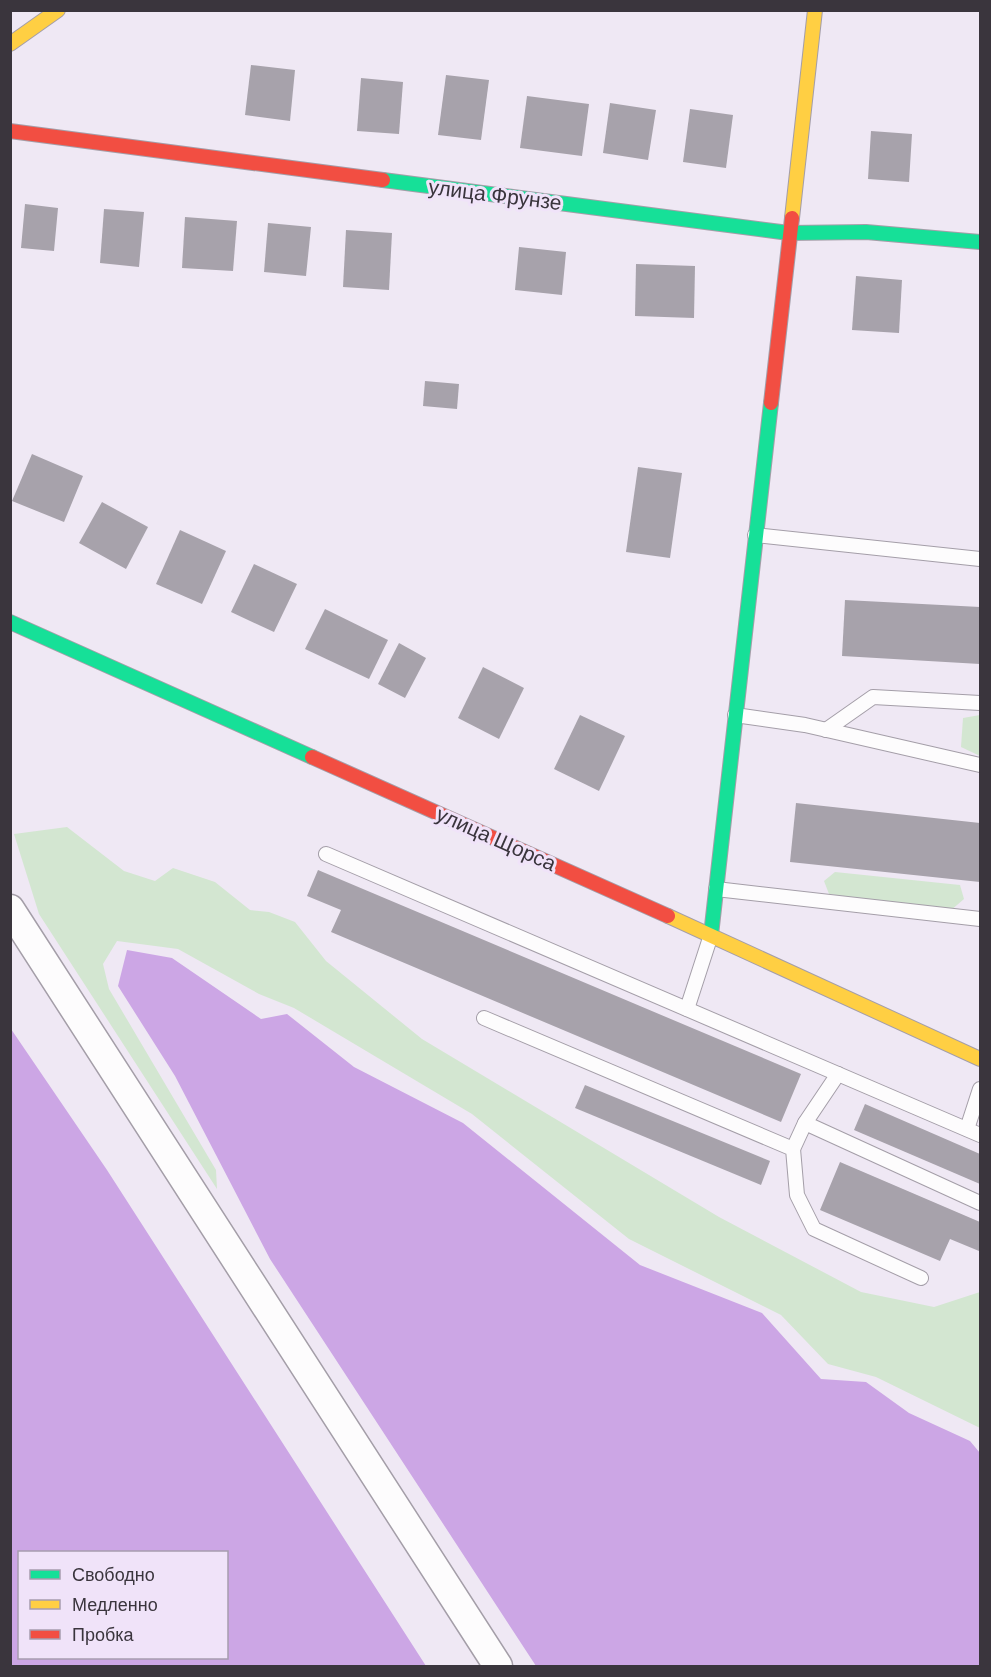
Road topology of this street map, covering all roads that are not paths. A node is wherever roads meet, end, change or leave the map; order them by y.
1 (58, 10) edge
2 (815, 10) edge
3 (10, 44) edge
4 (10, 131) edge
5 (789, 233) junction
6 (981, 242) edge
7 (755, 535) junction
8 (981, 559) edge
9 (10, 622) edge
10 (981, 703) edge
11 (735, 715) junction
12 (826, 730) junction
13 (981, 765) edge
14 (326, 854) dead end
15 (716, 890) junction
16 (10, 909) edge
17 (981, 919) edge
18 (711, 934) junction
19 (687, 1009) junction
20 (484, 1018) dead end
21 (981, 1059) edge
22 (838, 1074) junction
23 (981, 1089) edge
24 (805, 1123) junction
25 (967, 1130) junction
26 (981, 1136) edge
27 (793, 1149) junction
28 (981, 1203) edge
29 (921, 1278) dead end
30 (498, 1666) edge

1 - 3 street
2 - 5 street
4 - 5 street, улица Фрунзе
5 - 6 street, улица Фрунзе
5 - 7 street
7 - 8 lane
7 - 11 street
9 - 18 street, улица Щорса
10 - 12 lane
11 - 12 lane
11 - 15 street
12 - 13 lane
14 - 19 lane
15 - 17 lane
15 - 18 street
16 - 30 street
18 - 19 lane
18 - 21 street, улица Щорса
19 - 22 lane
20 - 27 lane
22 - 24 lane
22 - 25 lane
23 - 25 lane
24 - 27 lane
24 - 28 lane
25 - 26 lane
27 - 29 lane

